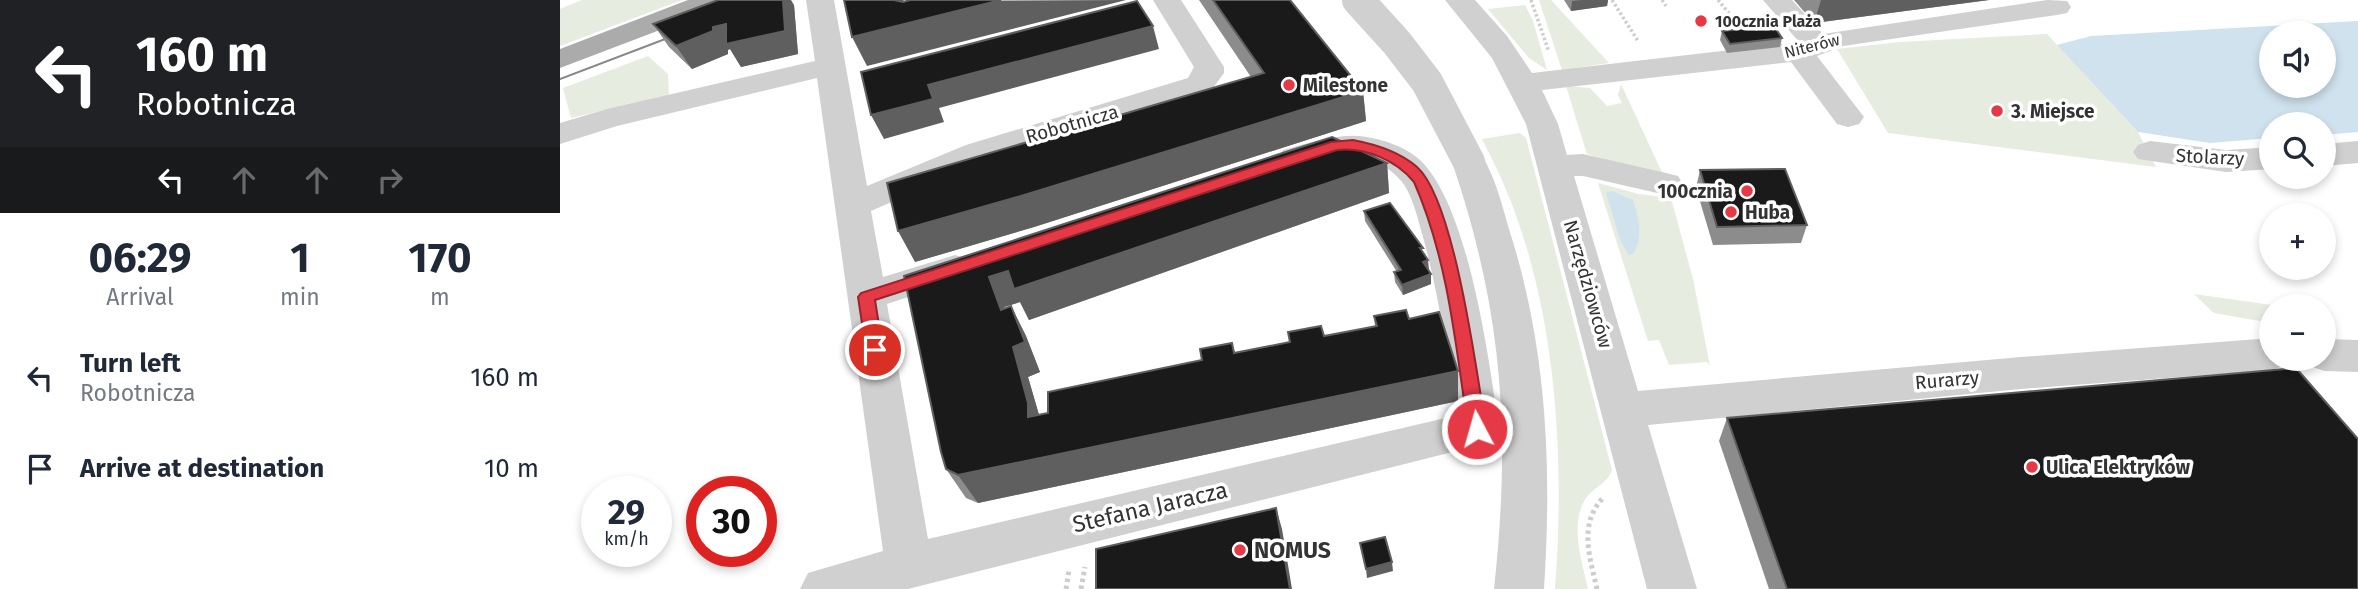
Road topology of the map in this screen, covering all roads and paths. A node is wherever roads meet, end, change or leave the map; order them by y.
1 (713, 0) edge
2 (820, 0) edge
3 (1167, 0) edge
4 (1358, 0) edge
5 (1459, 0) edge
6 (1612, 0) edge
7 (1662, 0) edge
8 (1718, 0) edge
9 (1777, 0) edge
10 (1666, 6) dead end
11 (2057, 8) dead end
12 (1743, 31) edge
13 (1642, 47) dead end
14 (1808, 49) junction
15 (560, 59) edge
16 (841, 81) junction
17 (1524, 83) junction
18 (1848, 117) dead end
19 (560, 134) edge
20 (2150, 152) dead end
21 (2358, 152) edge
22 (2336, 154) edge
23 (2259, 159) edge
24 (1555, 166) junction
25 (1259, 170) edge
26 (1666, 184) dead end
27 (852, 206) junction
28 (981, 260) edge
29 (866, 297) junction
30 (2259, 355) edge
31 (2336, 355) edge
32 (2358, 356) edge
33 (1624, 410) junction
34 (1087, 555) dead end
35 (1071, 559) dead end
36 (909, 566) junction
37 (825, 589) edge
38 (1066, 589) edge
39 (1081, 589) edge
40 (1519, 589) edge
41 (1672, 589) edge

1 - 15 main road
2 - 16 street
3 - 27 street, Robotnicza
4 - 40 street, bridge
5 - 17 street, Narzędziowców
6 - 13 path
7 - 10 path
8 - 12 path
9 - 14 street
11 - 14 street, Niterów
14 - 17 street, Niterów
14 - 18 street
16 - 19 street
16 - 27 street
17 - 24 street, Narzędziowców
20 - 23 street, Stolarzy
21 - 22 street
24 - 26 street
24 - 33 street, Narzędziowców
25 - 36 street, Stefana Jaracza
27 - 29 street
28 - 29 street
29 - 36 street
30 - 33 street, Rurarzy
31 - 32 street
33 - 41 street, Narzędziowców
34 - 39 path
35 - 38 path
36 - 37 street, Stefana Jaracza

